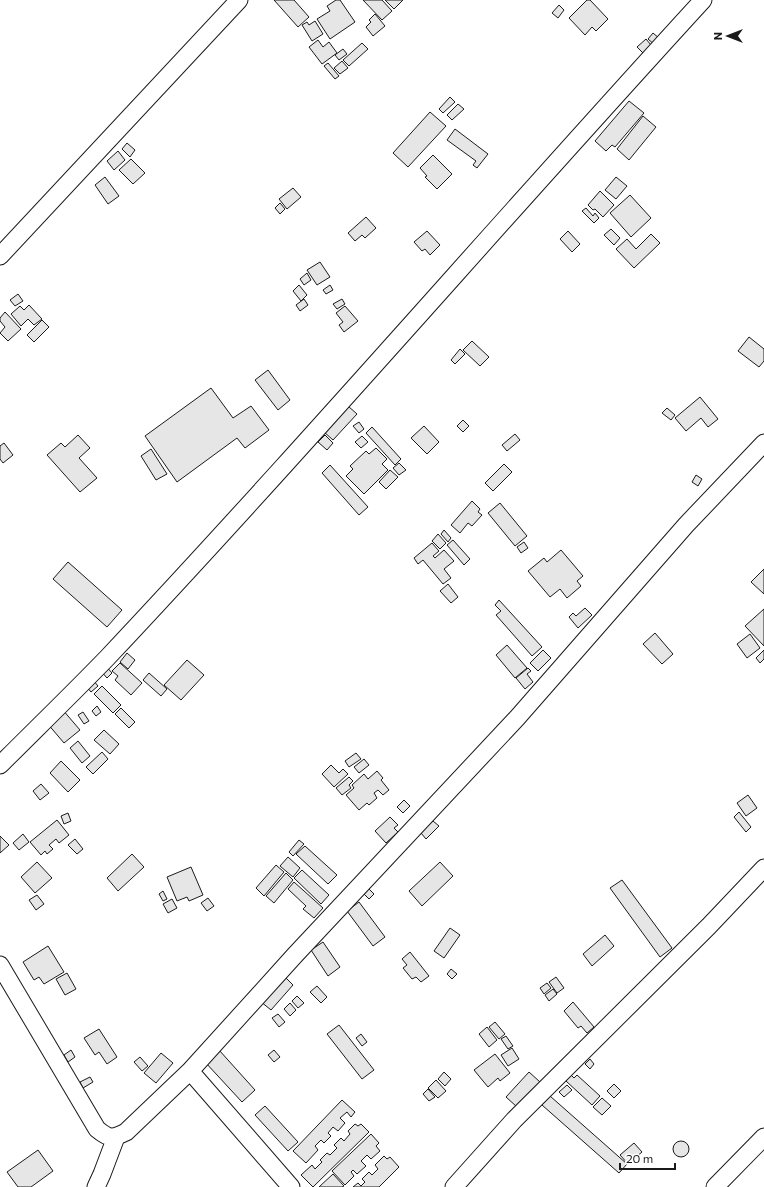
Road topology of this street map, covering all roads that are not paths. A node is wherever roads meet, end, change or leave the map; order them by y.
1 (239, 0) edge
2 (703, 0) edge
3 (0, 256) edge
4 (764, 444) edge
5 (0, 765) edge
6 (764, 868) edge
7 (0, 965) edge
8 (190, 1071) junction
9 (116, 1137) junction
10 (764, 1137) edge
11 (96, 1187) edge
12 (291, 1187) edge
13 (454, 1187) edge
14 (715, 1187) edge

1 - 3 street
2 - 5 street
4 - 8 street
6 - 13 street
7 - 9 street
8 - 9 street
8 - 12 street
9 - 11 street
10 - 14 street

